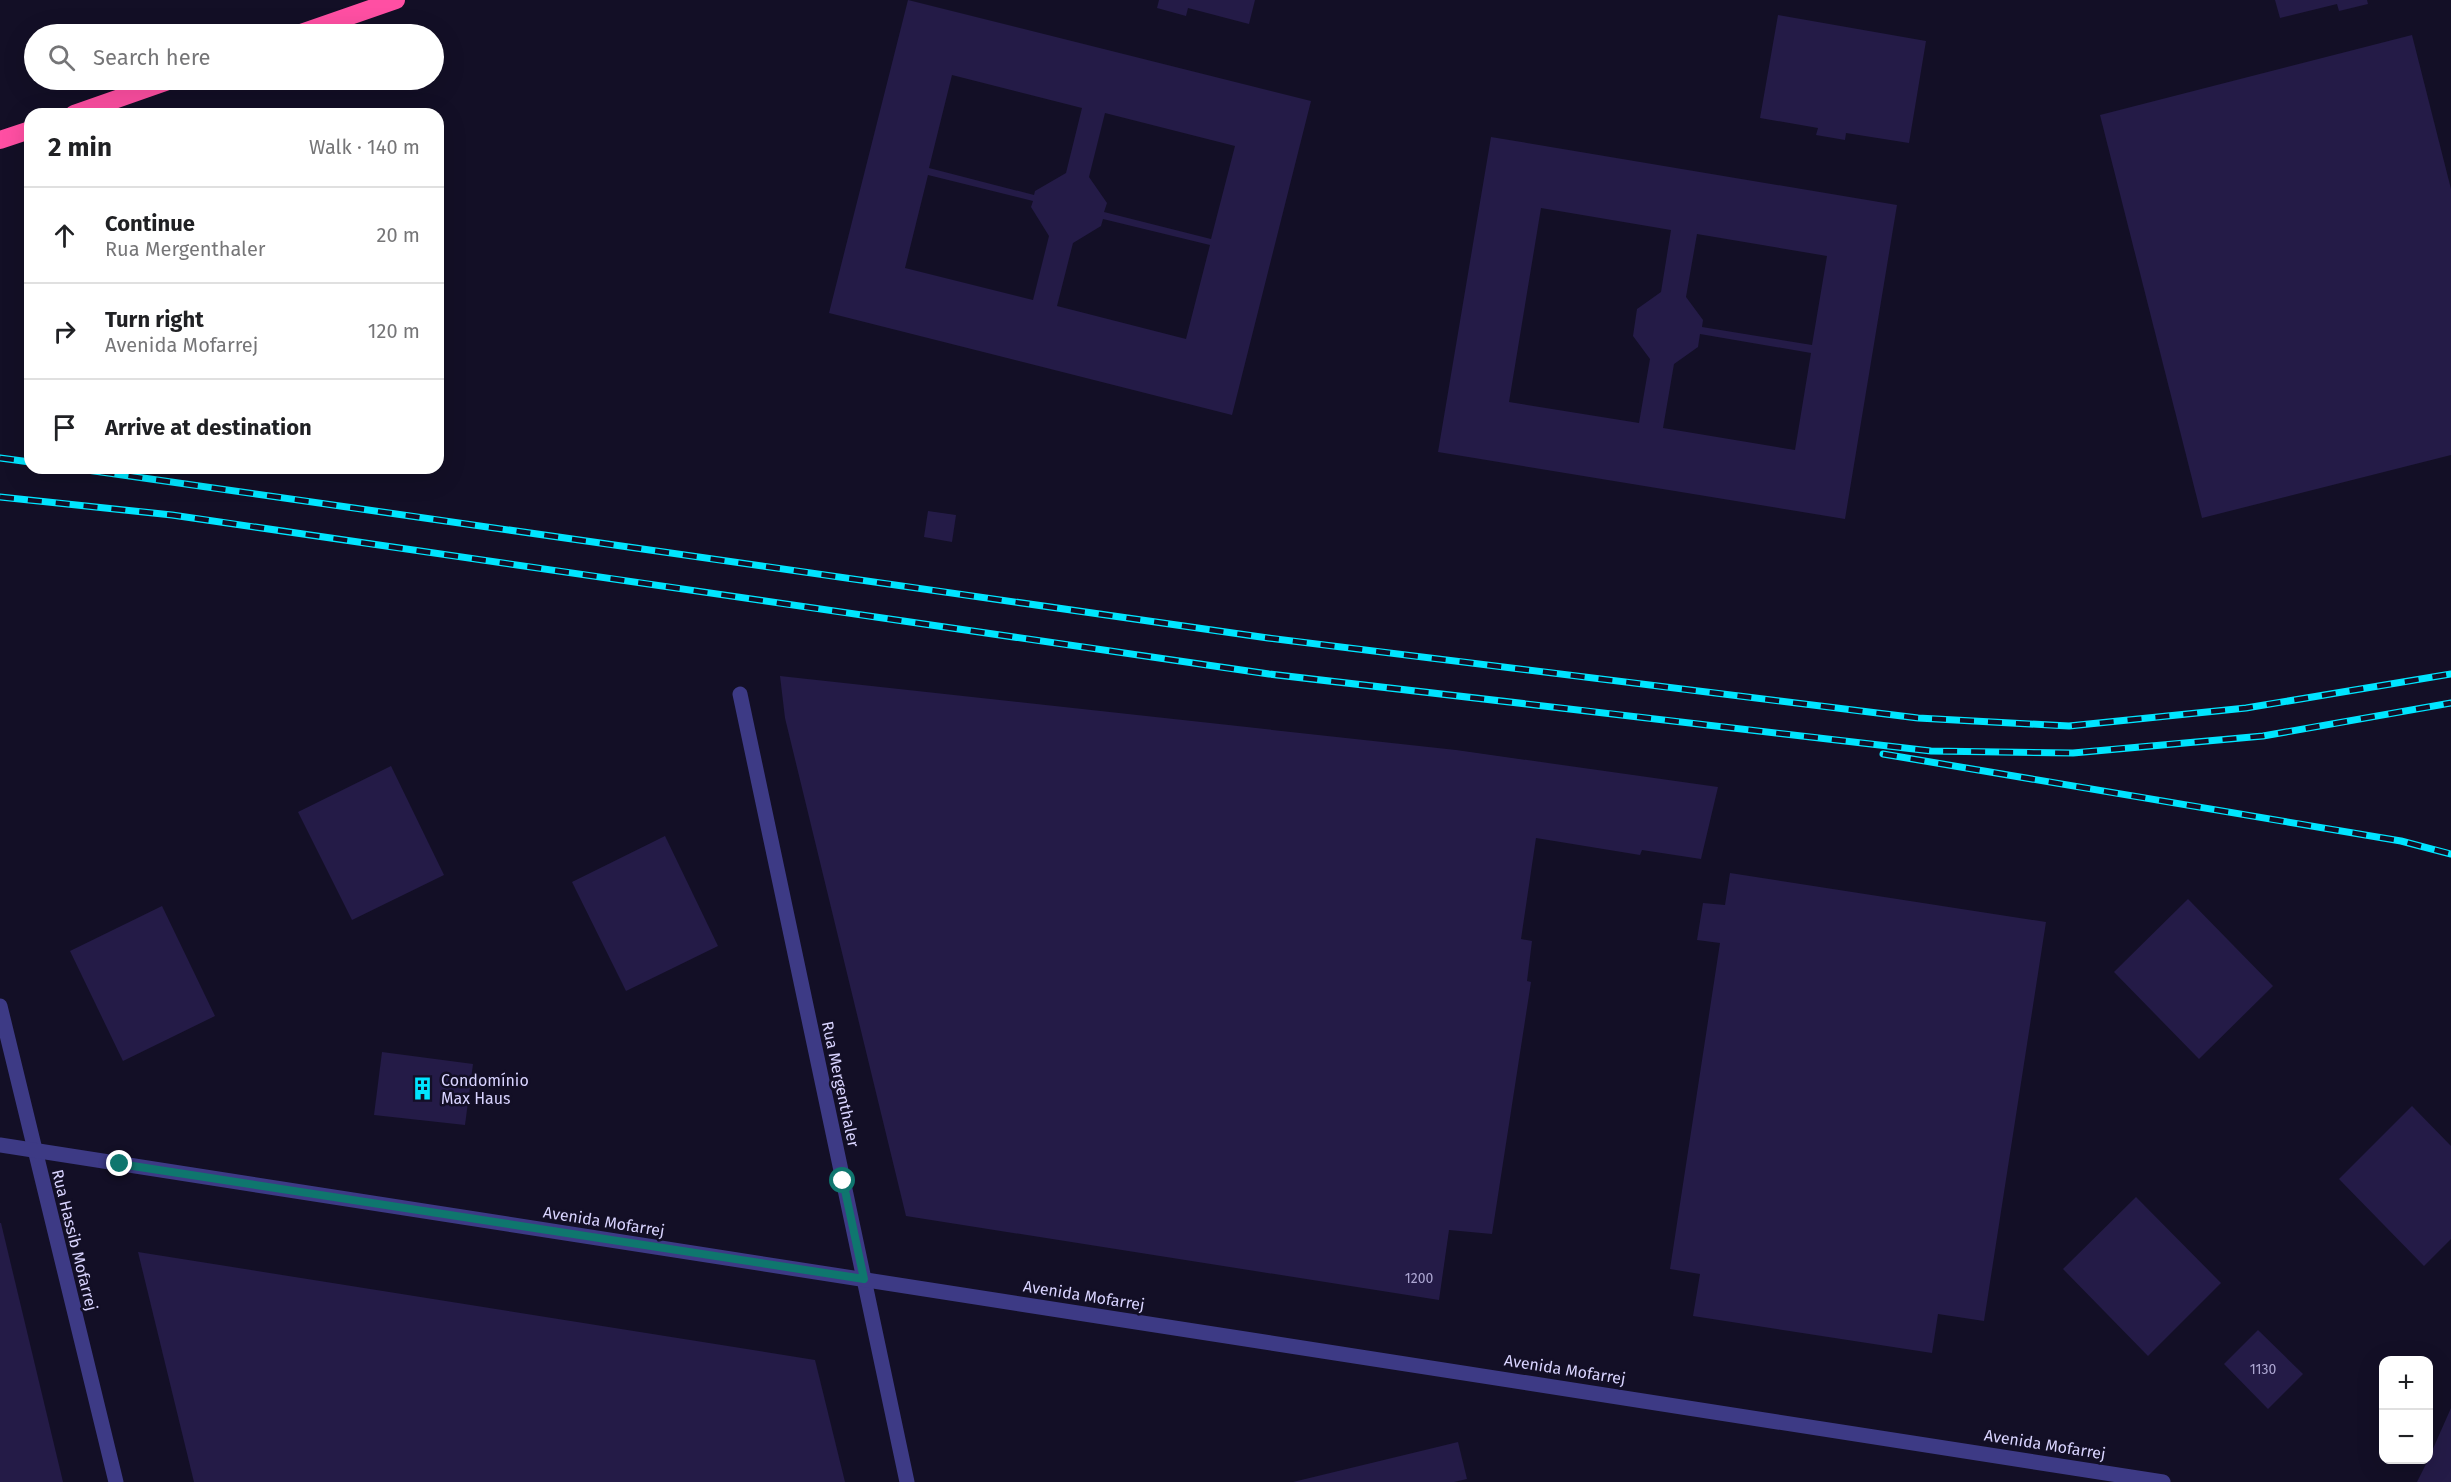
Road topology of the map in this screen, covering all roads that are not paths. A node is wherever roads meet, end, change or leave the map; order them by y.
1 (396, 0) edge
2 (327, 24) edge
3 (142, 90) edge
4 (91, 108) edge
5 (24, 132) edge
6 (0, 140) edge
7 (740, 694) dead end
8 (0, 1006) edge
9 (0, 1145) edge
10 (35, 1150) junction
11 (864, 1279) junction
12 (116, 1482) edge
13 (907, 1482) edge
14 (2163, 1482) edge

1 - 2 highway
3 - 4 highway
5 - 6 highway
7 - 11 street, Rua Mergenthaler
8 - 10 street, Rua Hassib Mofarrej
9 - 10 street, Avenida Mofarrej
10 - 11 street, Avenida Mofarrej
10 - 12 street, Rua Hassib Mofarrej
11 - 13 street, Rua Mergenthaler
11 - 14 street, Avenida Mofarrej

